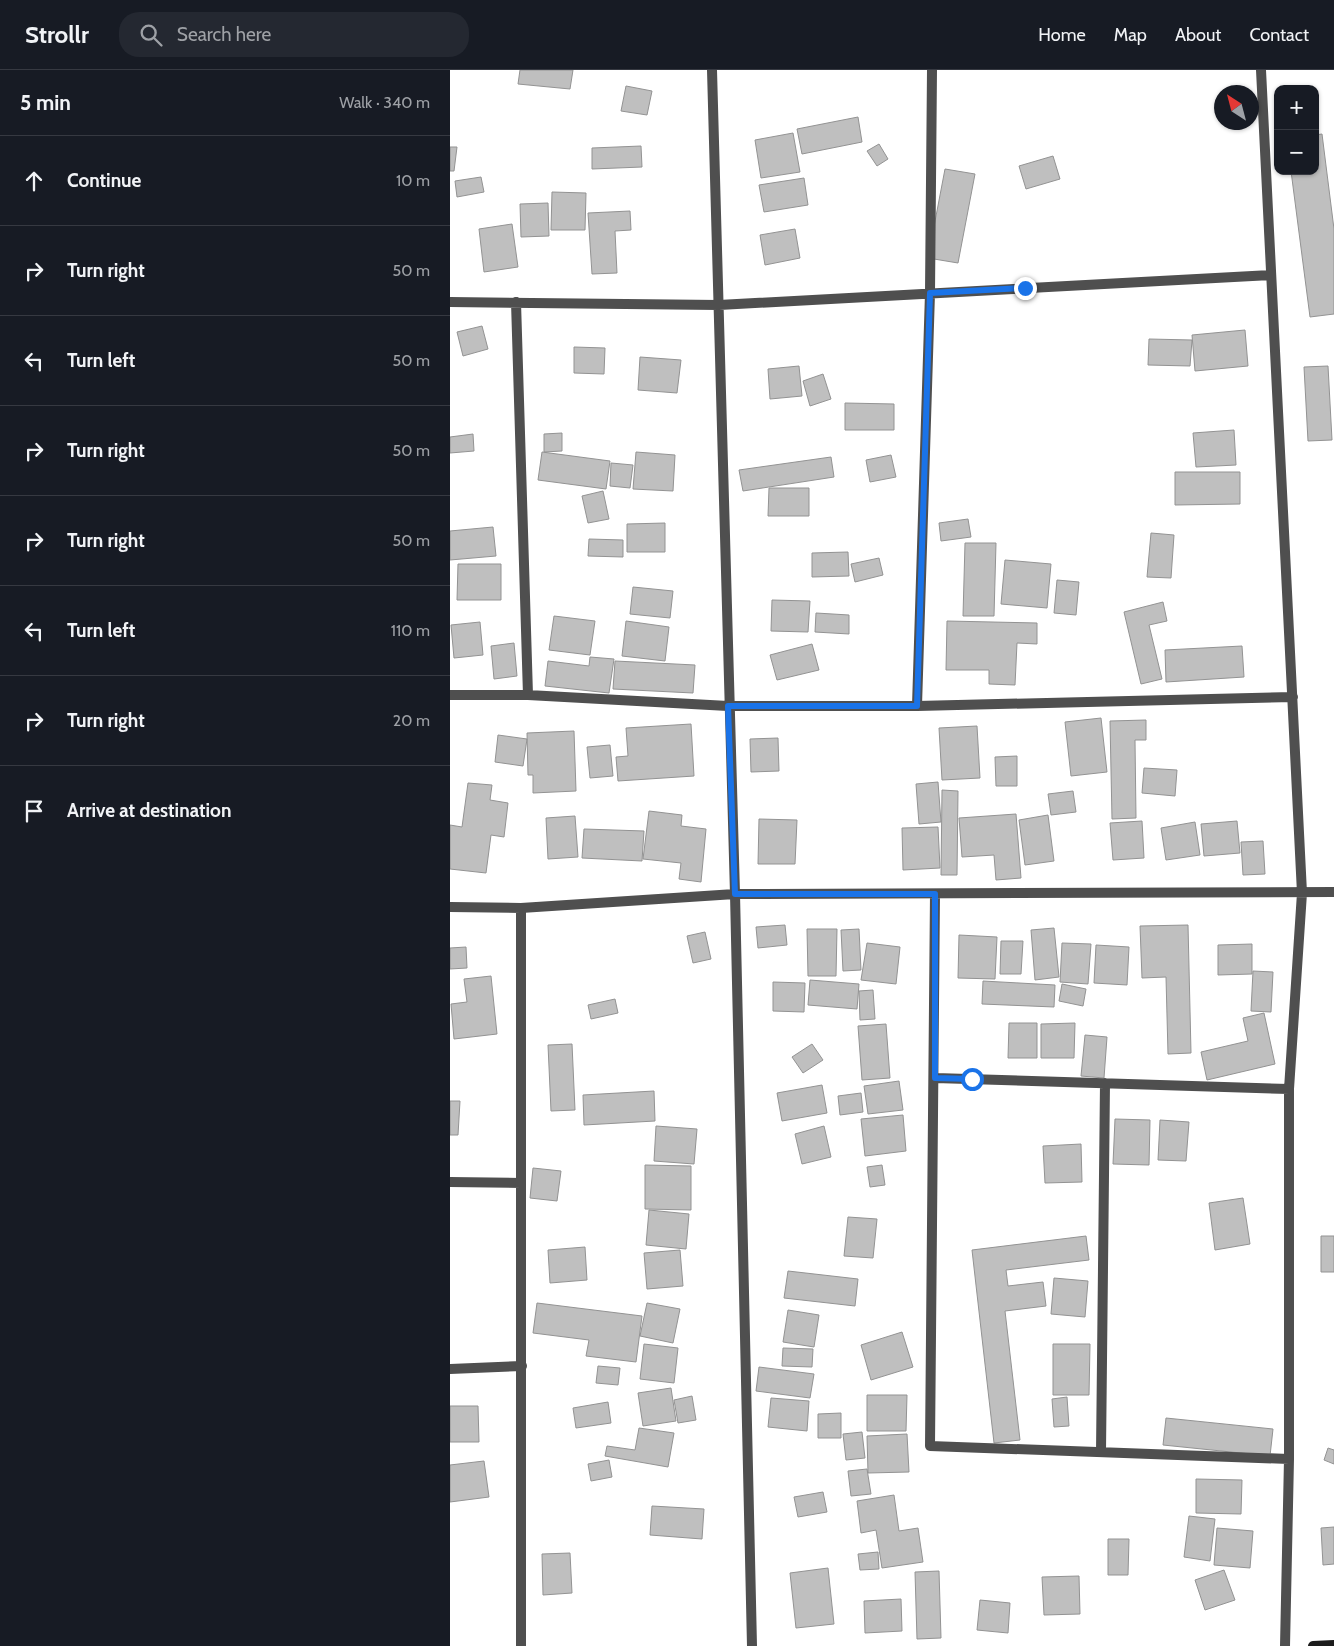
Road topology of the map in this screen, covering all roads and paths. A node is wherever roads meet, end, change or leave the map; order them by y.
1 (712, 70) edge
2 (932, 70) edge
3 (1261, 70) edge
4 (1272, 275) junction
5 (930, 293) junction
6 (450, 302) edge
7 (516, 302) junction
8 (719, 305) junction
9 (450, 695) edge
10 (528, 695) junction
11 (1292, 697) junction
12 (728, 706) junction
13 (917, 706) junction
14 (1334, 892) edge
15 (1302, 893) junction
16 (735, 894) junction
17 (935, 894) junction
18 (450, 907) edge
19 (521, 908) junction
20 (935, 1078) junction
21 (1105, 1083) junction
22 (1289, 1089) junction
23 (450, 1182) edge
24 (521, 1183) junction
25 (522, 1366) junction
26 (450, 1369) edge
27 (1101, 1452) junction
28 (1289, 1459) junction
29 (1334, 1645) edge
30 (521, 1646) edge
31 (752, 1646) edge
32 (1285, 1646) edge
33 (1313, 1646) edge

1 - 8 street
2 - 5 street
3 - 4 street
4 - 5 street
4 - 11 street
5 - 8 street
5 - 13 street
6 - 7 street
7 - 8 street
7 - 10 street
8 - 12 street
9 - 10 street
10 - 12 street
11 - 13 street
11 - 15 street
12 - 13 street
12 - 16 street
14 - 15 street
15 - 17 street
15 - 22 street
16 - 17 street
16 - 19 street
16 - 31 street
17 - 20 street
18 - 19 street
19 - 24 street
20 - 21 street
20 - 27 street
21 - 22 street
21 - 27 street
22 - 28 street
23 - 24 street
24 - 25 street
25 - 26 street
25 - 30 street
27 - 28 street
28 - 32 street
29 - 33 main road

